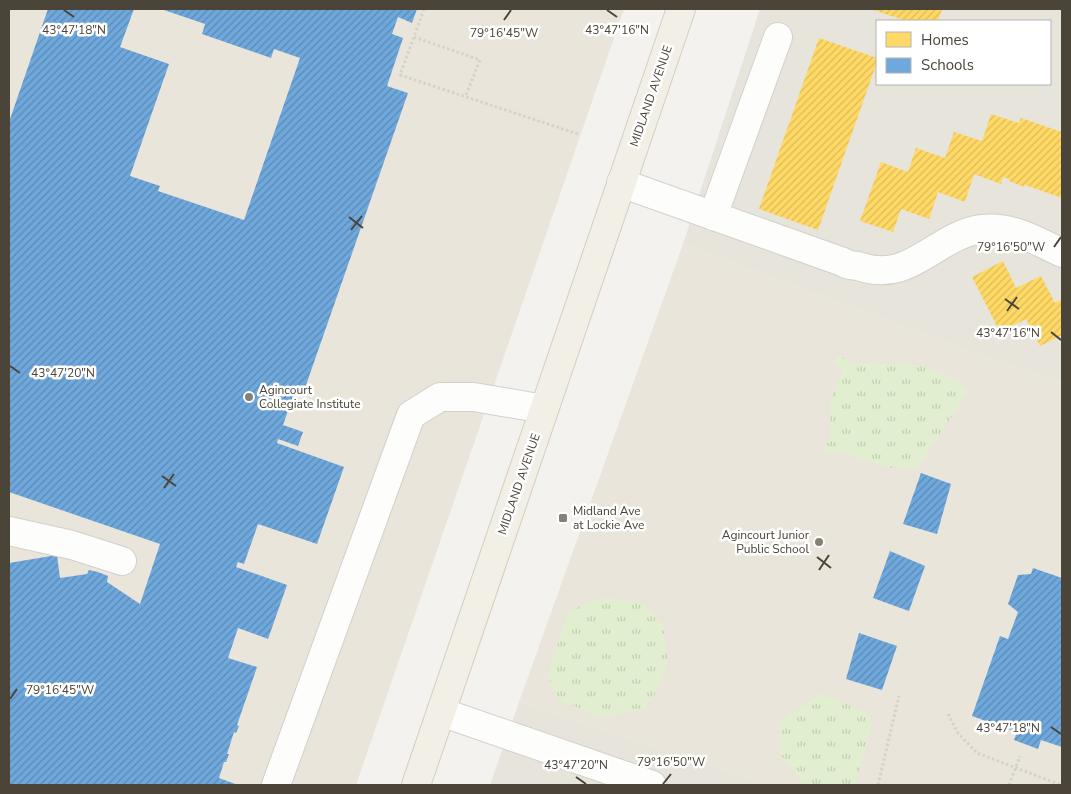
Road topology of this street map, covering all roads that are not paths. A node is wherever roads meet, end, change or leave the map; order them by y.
1 (681, 9) edge
2 (778, 37) dead end
3 (621, 182) junction
4 (713, 216) junction
5 (1062, 252) edge
6 (544, 409) junction
7 (9, 531) edge
8 (122, 561) dead end
9 (441, 712) junction
10 (276, 785) edge
11 (416, 785) edge
12 (652, 785) edge

1 - 3 main road, MIDLAND AVENUE
2 - 4 street
3 - 4 street
3 - 6 main road, MIDLAND AVENUE
4 - 5 street
6 - 9 main road, MIDLAND AVENUE
6 - 10 street
7 - 8 street
9 - 11 main road, MIDLAND AVENUE
9 - 12 street

